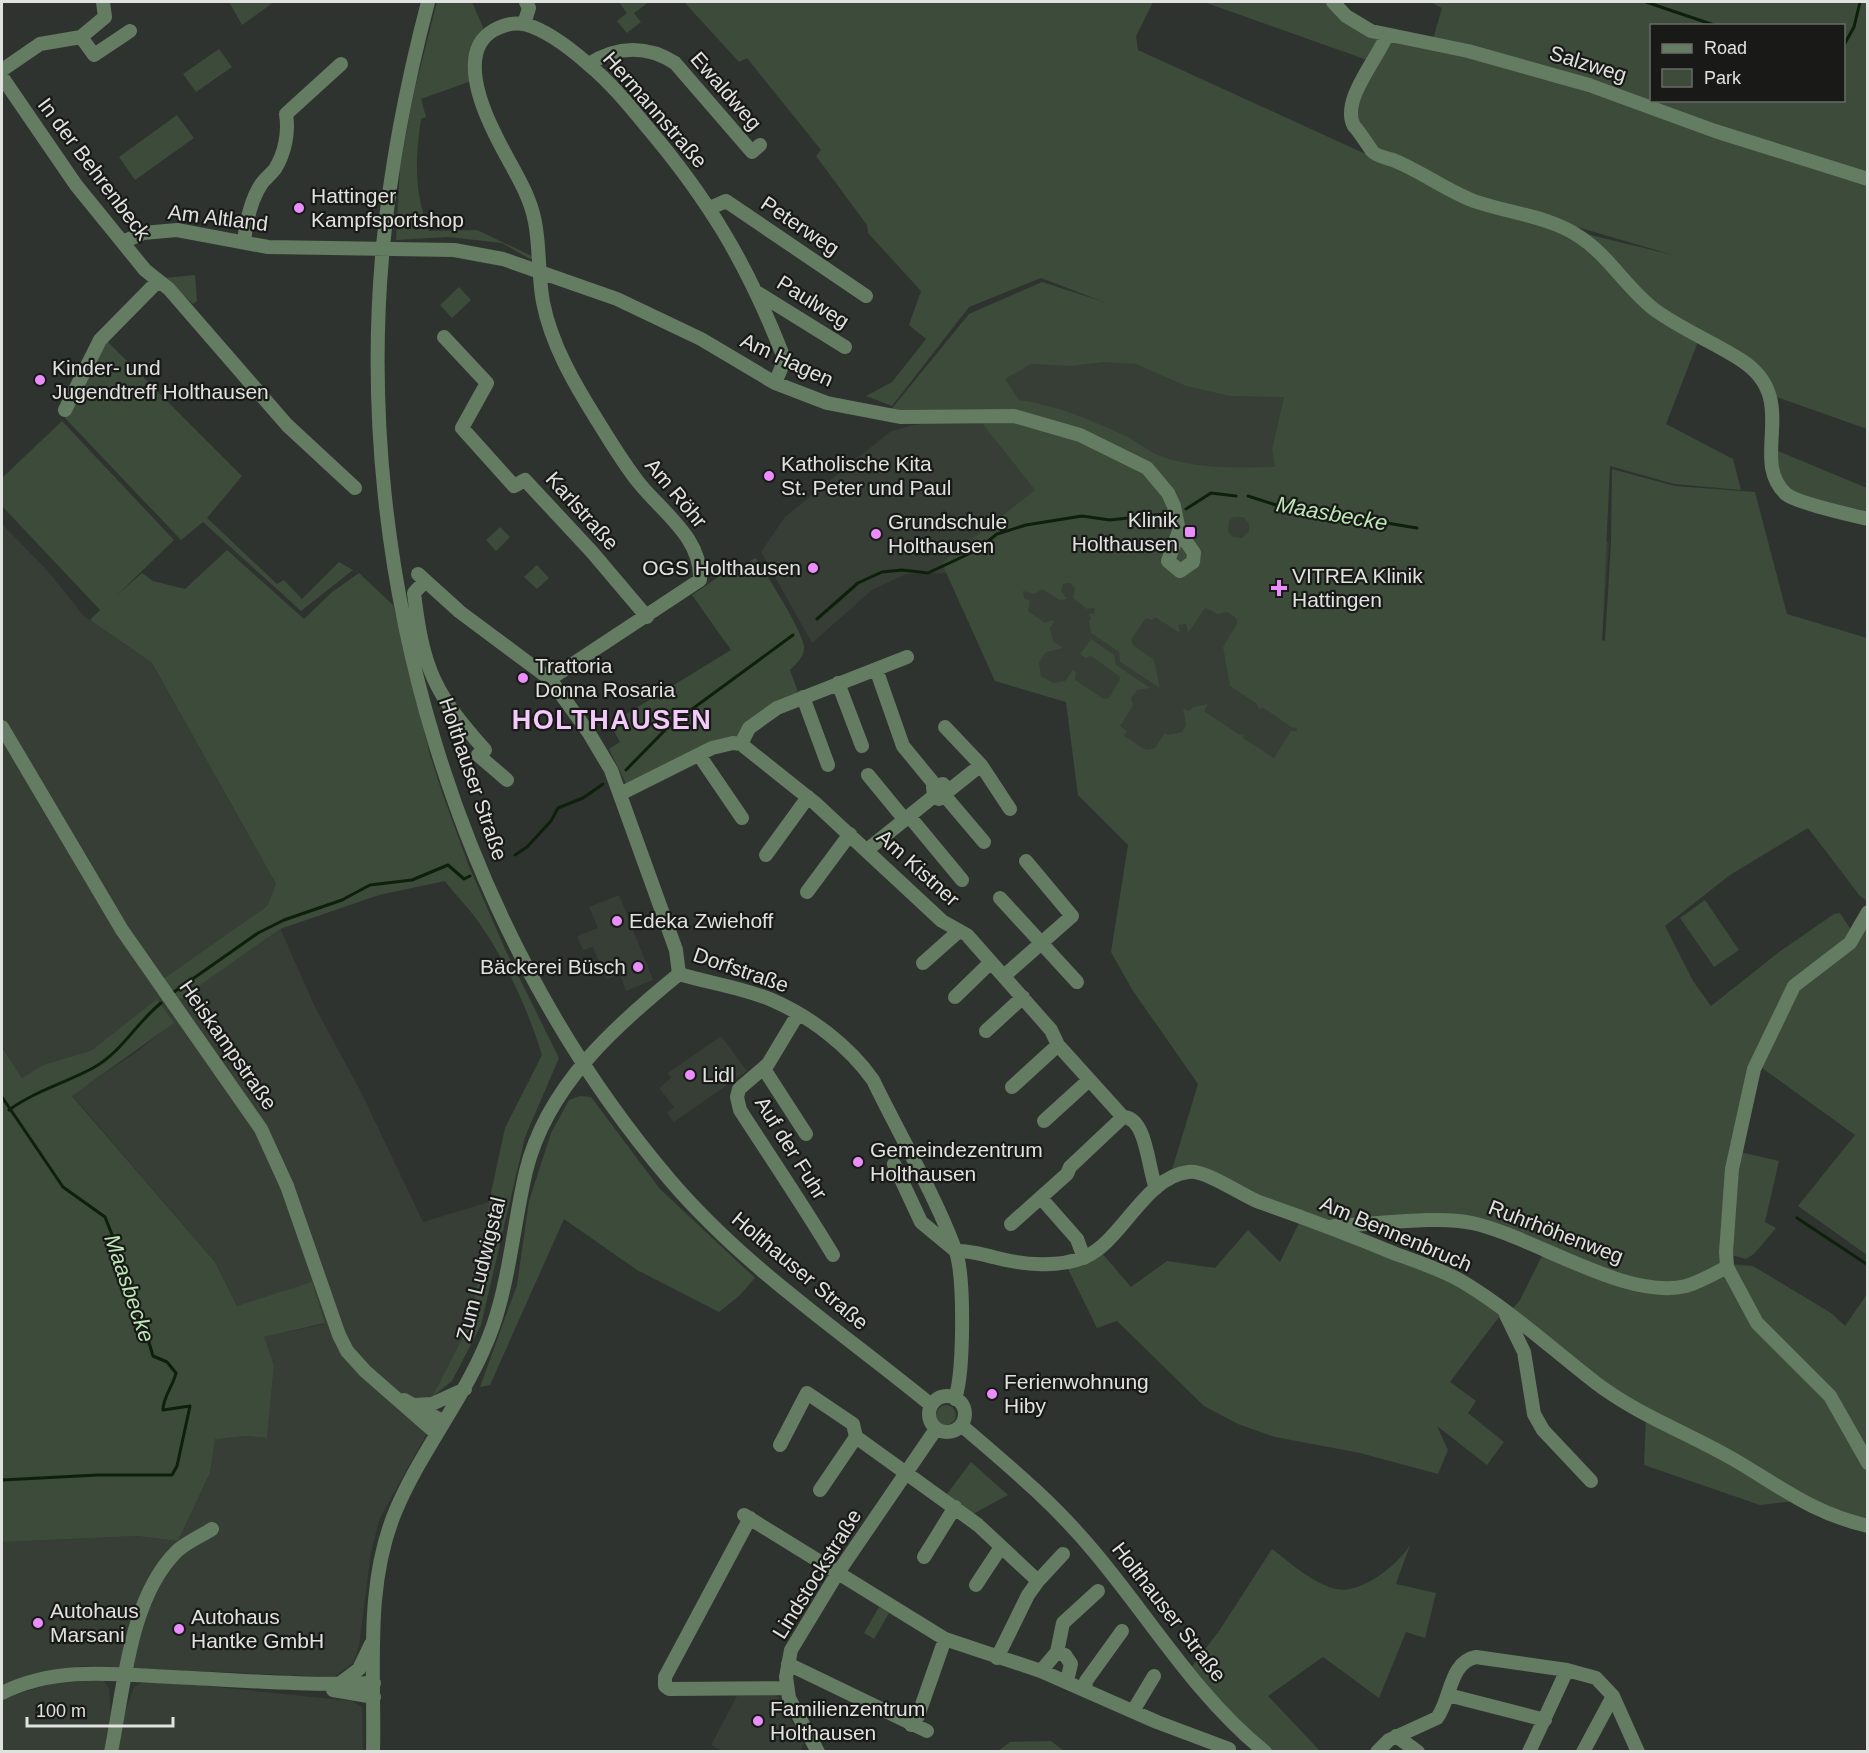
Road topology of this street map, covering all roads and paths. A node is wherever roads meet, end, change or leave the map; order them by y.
1 (103, 2) edge
2 (428, 2) edge
3 (526, 2) edge
4 (1333, 2) edge
5 (524, 24) junction
6 (130, 31) dead end
7 (1386, 35) junction
8 (81, 37) junction
9 (341, 64) dead end
10 (589, 64) junction
11 (2, 70) edge
12 (2, 77) edge
13 (760, 145) dead end
14 (1868, 179) edge
15 (710, 208) junction
16 (123, 242) junction
17 (244, 242) junction
18 (383, 247) junction
19 (541, 272) junction
20 (158, 281) junction
21 (758, 293) junction
22 (866, 296) dead end
23 (444, 337) dead end
24 (845, 347) dead end
25 (775, 383) junction
26 (65, 410) dead end
27 (355, 488) dead end
28 (1868, 519) edge
29 (1179, 531) dead end
30 (647, 617) junction
31 (907, 657) dead end
32 (876, 669) junction
33 (550, 680) junction
34 (838, 683) junction
35 (802, 697) junction
36 (2, 727) edge
37 (945, 727) dead end
38 (741, 744) junction
39 (862, 746) dead end
40 (699, 755) junction
41 (828, 765) dead end
42 (981, 765) junction
43 (868, 775) dead end
44 (507, 780) dead end
45 (940, 792) junction
46 (620, 794) junction
47 (808, 797) junction
48 (1010, 809) dead end
49 (742, 818) dead end
50 (907, 818) junction
51 (850, 834) junction
52 (984, 842) dead end
53 (867, 850) junction
54 (766, 855) dead end
55 (1026, 861) dead end
56 (962, 880) dead end
57 (807, 892) dead end
58 (1000, 898) dead end
59 (1868, 912) edge
60 (959, 931) junction
61 (1041, 943) junction
62 (991, 962) junction
63 (923, 963) dead end
64 (679, 974) junction
65 (1004, 976) junction
66 (1077, 982) dead end
67 (955, 997) dead end
68 (1023, 997) junction
69 (798, 1014) junction
70 (986, 1031) dead end
71 (1058, 1046) junction
72 (584, 1065) junction
73 (764, 1069) junction
74 (1089, 1080) junction
75 (1012, 1087) dead end
76 (1122, 1117) junction
77 (1044, 1121) dead end
78 (806, 1134) dead end
79 (894, 1164) dead end
80 (1156, 1188) junction
81 (1041, 1198) junction
82 (1011, 1224) dead end
83 (1329, 1226) junction
84 (956, 1251) junction
85 (832, 1255) dead end
86 (1084, 1258) junction
87 (1727, 1267) junction
88 (1506, 1313) junction
89 (465, 1389) junction
90 (394, 1395) junction
91 (955, 1399) junction
92 (414, 1405) junction
93 (931, 1405) junction
94 (961, 1425) junction
95 (441, 1428) junction
96 (936, 1429) junction
97 (856, 1437) junction
98 (780, 1445) dead end
99 (1868, 1463) edge
100 (908, 1472) junction
101 (1591, 1481) dead end
102 (820, 1490) dead end
103 (955, 1507) junction
104 (1868, 1526) edge
105 (212, 1529) dead end
106 (1001, 1547) junction
107 (1063, 1554) dead end
108 (924, 1557) dead end
109 (837, 1574) junction
110 (1038, 1581) junction
111 (976, 1585) dead end
112 (1098, 1591) dead end
113 (1122, 1630) dead end
114 (374, 1636) junction
115 (945, 1639) junction
116 (1057, 1652) junction
117 (997, 1658) junction
118 (788, 1664) junction
119 (1567, 1670) junction
120 (1041, 1671) junction
121 (124, 1676) junction
122 (1154, 1676) dead end
123 (1067, 1681) junction
124 (337, 1684) junction
125 (314, 1685) junction
126 (787, 1688) junction
127 (374, 1690) junction
128 (1085, 1690) junction
129 (2, 1693) edge
130 (1448, 1695) junction
131 (1613, 1696) junction
132 (1133, 1711) junction
133 (1545, 1720) junction
134 (911, 1725) junction
135 (927, 1731) dead end
136 (1396, 1736) junction
137 (1229, 1749) dead end
138 (111, 1752) edge
139 (373, 1752) edge
140 (818, 1752) edge
141 (1265, 1752) edge
142 (1377, 1752) edge
143 (1418, 1752) edge
144 (1529, 1752) edge
145 (1583, 1752) edge
146 (1638, 1752) edge

1 - 8 street
2 - 18 street, Holthauser Straße
3 - 5 street
4 - 7 street, Salzweg
5 - 10 street, Hermannstraße
5 - 19 street
6 - 8 street
7 - 14 street, Salzweg
7 - 28 street
8 - 11 street
9 - 17 street
10 - 13 street, Ewaldweg
10 - 15 street, Hermannstraße
12 - 16 street, In der Behrenbeck
15 - 21 street, Hermannstraße
15 - 22 street, Peterweg
16 - 17 street, Am Altland
16 - 20 street, In der Behrenbeck
17 - 18 street, Am Altland
18 - 19 street, Am Hagen
18 - 72 street, Holthauser Straße
19 - 25 street, Am Hagen
19 - 30 street, Am Röhr
20 - 26 street
20 - 27 street, In der Behrenbeck
21 - 24 street, Paulweg
21 - 25 street, Hermannstraße
23 - 30 street, Karlstraße
25 - 29 street, Am Hagen
30 - 33 street, Am Röhr
31 - 32 street
32 - 34 street
32 - 45 street
33 - 44 street, Dorfstraße
33 - 46 street, Dorfstraße
34 - 35 street
34 - 39 street
35 - 38 street
35 - 41 street
36 - 90 street, Heiskampstraße
37 - 42 street
38 - 40 street
38 - 47 street, Am Kistner
40 - 46 street
40 - 49 street
42 - 45 street
42 - 48 street
43 - 50 street
45 - 50 street
45 - 52 street
46 - 64 street, Dorfstraße
47 - 51 street, Am Kistner
47 - 54 street
50 - 53 street
50 - 56 street
51 - 53 street, Am Kistner
51 - 57 street, Am Kistner
53 - 60 street, Am Kistner
55 - 61 street
58 - 61 street
59 - 87 street
60 - 62 street, Am Kistner
60 - 63 street, Am Kistner
61 - 65 street
61 - 66 street
62 - 65 street, Am Kistner
62 - 67 street
64 - 69 street, Dorfstraße
64 - 72 street, Zum Ludwigstal
65 - 68 street, Am Kistner
68 - 70 street
68 - 71 street, Am Kistner
69 - 73 street, Auf der Fuhr
69 - 84 street, Dorfstraße
71 - 74 street, Am Kistner
71 - 75 street
72 - 89 street, Zum Ludwigstal
72 - 93 street, Holthauser Straße
73 - 78 street, Auf der Fuhr
73 - 85 street, Auf der Fuhr
74 - 76 street, Am Kistner
74 - 77 street
76 - 80 street, Am Kistner
76 - 81 street
79 - 84 street
80 - 83 street, Am Bennenbruch
80 - 86 street, Am Bennenbruch
81 - 82 street
81 - 86 street
83 - 87 street, Ruhrhöhenweg
83 - 88 street, Am Bennenbruch
84 - 86 street, Am Bennenbruch
84 - 91 street, Dorfstraße
87 - 99 street
88 - 101 street
88 - 104 street, Am Bennenbruch
89 - 92 street
89 - 95 street, Zum Ludwigstal
90 - 92 street, Heiskampstraße
90 - 95 street, Heiskampstraße
91 - 93 street
91 - 94 street
92 - 95 street, Heiskampstraße
93 - 96 street
94 - 96 street
94 - 141 street, Holthauser Straße
95 - 114 street, Zum Ludwigstal
96 - 100 street, Lindstockstraße
97 - 98 street
97 - 100 street
97 - 102 street
100 - 103 street
100 - 109 street, Lindstockstraße
103 - 106 street
103 - 108 street
105 - 121 street
106 - 110 street
106 - 111 street
107 - 110 street
109 - 115 street
109 - 118 street, Lindstockstraße
109 - 126 street
110 - 117 street
112 - 116 street
113 - 128 street
114 - 124 street
114 - 127 street, Zum Ludwigstal
115 - 117 street
115 - 134 street
116 - 120 street
116 - 123 street
117 - 120 street
118 - 126 street, Lindstockstraße
118 - 134 street
119 - 130 street
119 - 131 street
119 - 133 street
120 - 123 street
121 - 125 street
121 - 129 street
121 - 138 street
122 - 132 street
123 - 128 street
124 - 125 street
124 - 127 street
125 - 127 street
126 - 140 street, Lindstockstraße
127 - 139 street, Zum Ludwigstal
128 - 132 street
130 - 133 street
130 - 136 street
131 - 145 street
131 - 146 street
132 - 137 street
133 - 144 street
134 - 135 street
136 - 142 street
136 - 143 street

